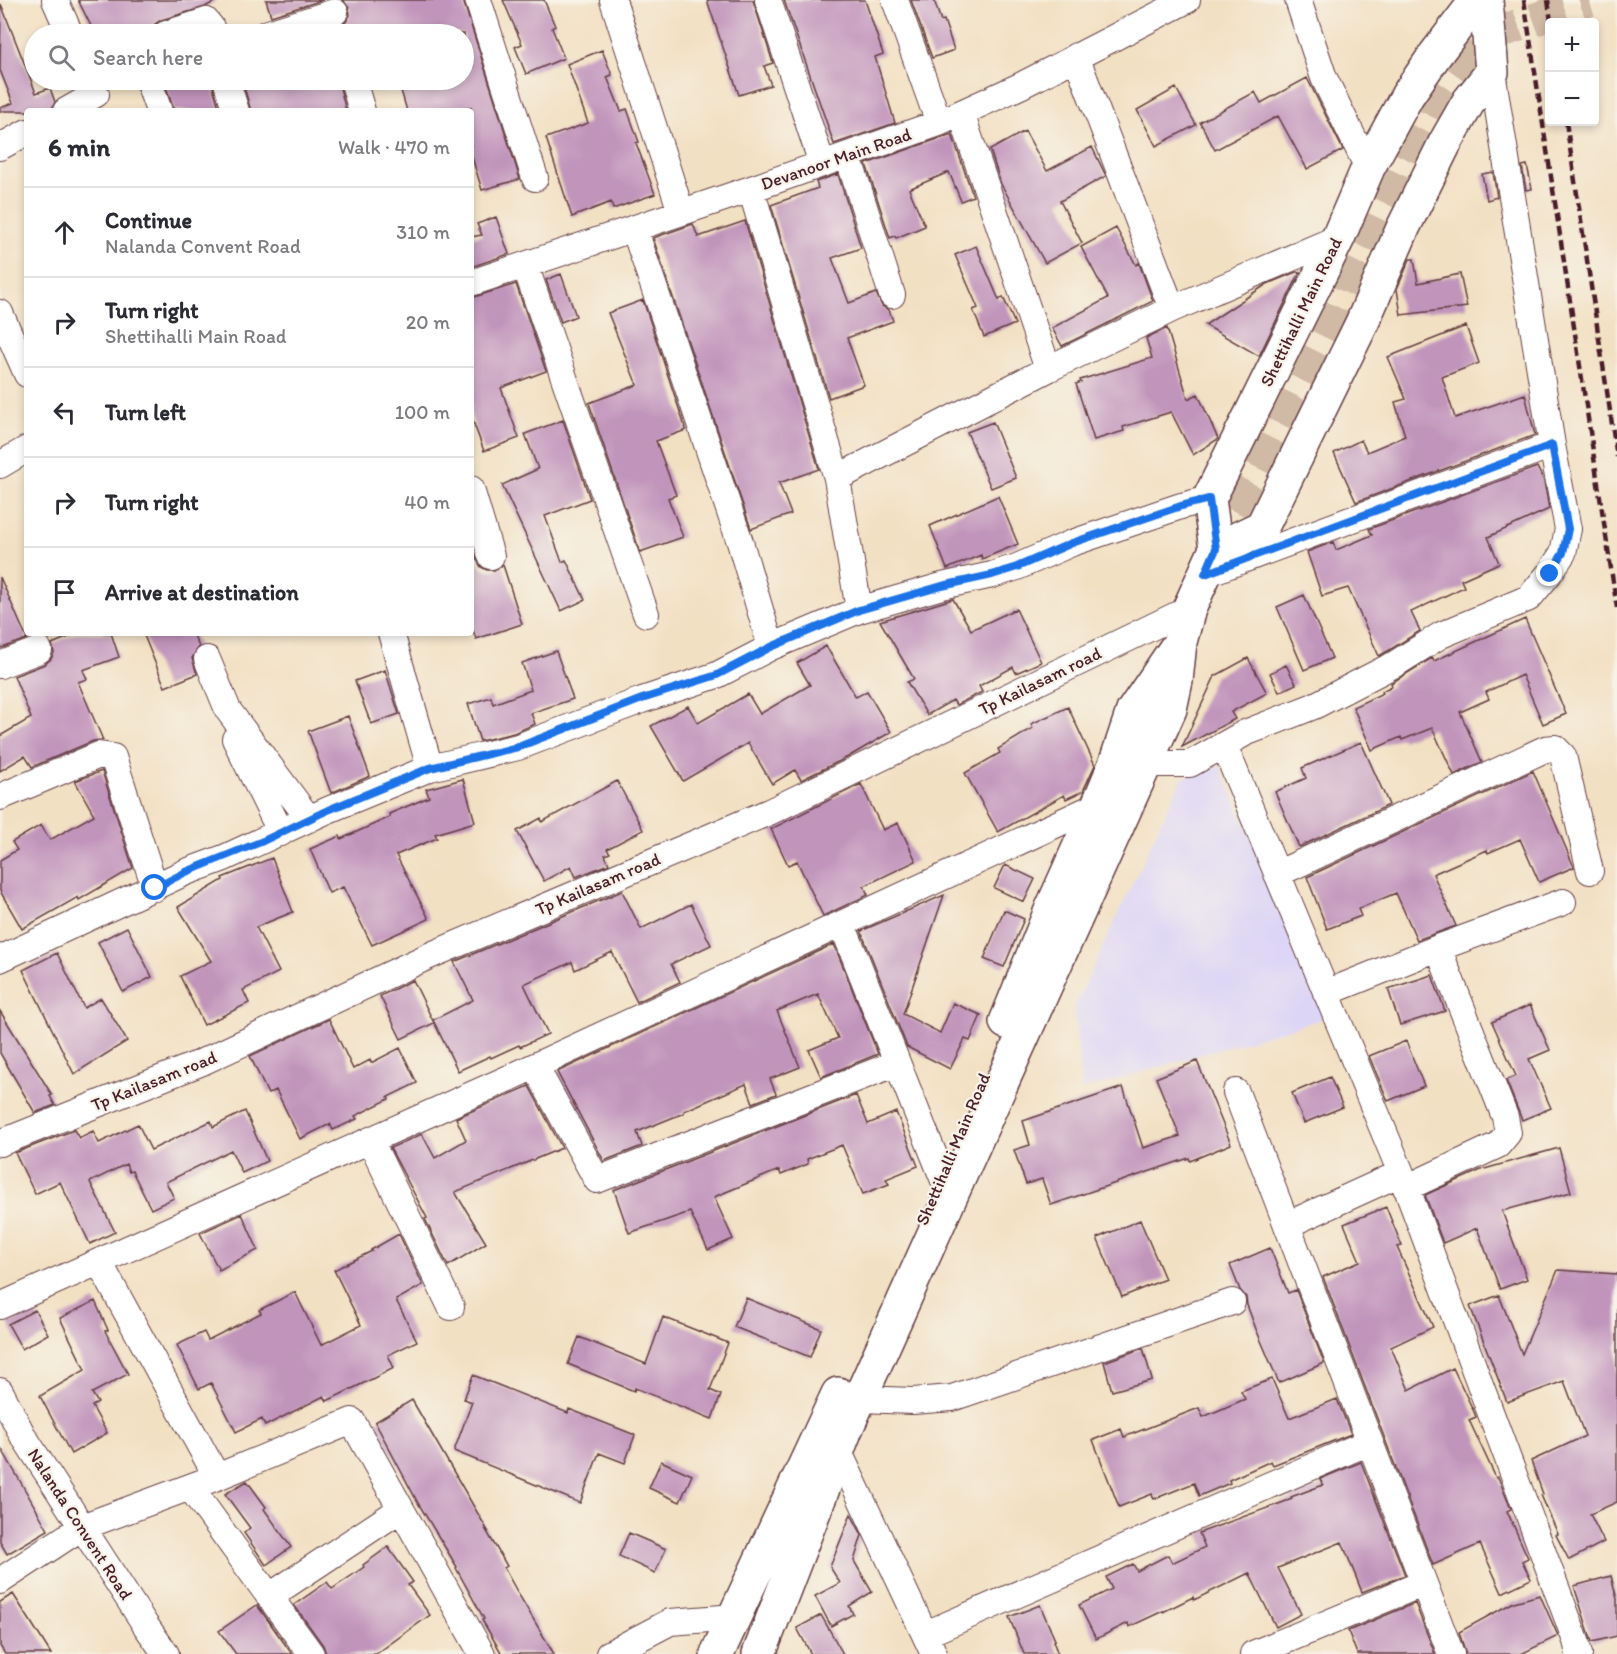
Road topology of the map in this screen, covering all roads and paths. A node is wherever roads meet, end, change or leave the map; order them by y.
1 (55, 0) edge
2 (478, 0) edge
3 (613, 0) edge
4 (768, 0) edge
5 (896, 0) edge
6 (1187, 0) edge
7 (1298, 0) edge
8 (1477, 0) edge
9 (1486, 0) edge
10 (336, 16) edge
11 (66, 24) edge
12 (304, 24) edge
13 (1076, 56) junction
14 (1492, 72) junction
15 (152, 90) edge
16 (229, 90) edge
17 (356, 90) edge
18 (96, 95) edge
19 (72, 108) edge
20 (158, 108) edge
21 (235, 108) edge
22 (361, 108) edge
23 (950, 118) junction
24 (24, 134) edge
25 (0, 147) edge
26 (848, 156) junction
27 (822, 164) junction
28 (1368, 168) junction
29 (535, 178) dead end
30 (751, 189) junction
31 (681, 212) junction
32 (634, 228) junction
33 (1338, 238) junction
34 (525, 265) junction
35 (474, 282) edge
36 (892, 295) dead end
37 (1172, 309) junction
38 (0, 313) edge
39 (24, 364) edge
40 (1048, 369) junction
41 (1552, 445) junction
42 (24, 451) edge
43 (0, 465) edge
44 (837, 478) junction
45 (474, 499) edge
46 (1209, 499) junction
47 (1238, 513) tunnel mouth
48 (491, 556) dead end
49 (1211, 562) junction
50 (1189, 609) junction
51 (859, 610) junction
52 (646, 614) dead end
53 (392, 636) edge
54 (1180, 642) junction
55 (771, 647) junction
56 (39, 650) dead end
57 (207, 659) dead end
58 (0, 665) edge
59 (226, 721) dead end
60 (1224, 745) junction
61 (1145, 764) junction
62 (430, 768) junction
63 (0, 797) edge
64 (1111, 808) junction
65 (309, 819) junction
66 (281, 832) junction
67 (1590, 871) dead end
68 (1277, 874) junction
69 (155, 888) junction
70 (1563, 902) dead end
71 (842, 924) junction
72 (1438, 948) junction
73 (0, 959) edge
74 (1326, 993) junction
75 (897, 1063) junction
76 (535, 1066) junction
77 (1236, 1092) dead end
78 (370, 1140) junction
79 (0, 1143) edge
80 (943, 1178) junction
81 (1404, 1180) junction
82 (1287, 1225) junction
83 (99, 1262) junction
84 (1232, 1302) dead end
85 (0, 1306) edge
86 (451, 1307) dead end
87 (0, 1391) edge
88 (860, 1399) junction
89 (830, 1439) junction
90 (1369, 1442) junction
91 (217, 1477) junction
92 (190, 1487) junction
93 (401, 1509) junction
94 (82, 1527) junction
95 (0, 1581) edge
96 (1424, 1583) junction
97 (270, 1596) junction
98 (735, 1617) junction
99 (930, 1644) edge
100 (166, 1654) edge
101 (311, 1654) edge
102 (482, 1654) edge
103 (609, 1654) edge
104 (717, 1654) edge
105 (759, 1654) edge
106 (1253, 1654) edge
107 (1451, 1654) edge
108 (1579, 1654) edge

1 - 11 street
2 - 29 street
3 - 31 street
4 - 27 street
5 - 23 street
6 - 13 street, Devanoor Main Road
7 - 28 street
8 - 28 main road, Shettihalli Main Road
9 - 14 main road
10 - 12 street
13 - 23 street, Devanoor Main Road
13 - 37 street
14 - 41 street
14 - 49 main road
15 - 20 street
16 - 21 street
17 - 22 street
18 - 19 street
23 - 26 street, Devanoor Main Road
23 - 40 street
24 - 25 street
26 - 27 street, Devanoor Main Road
26 - 36 street
27 - 30 street, Devanoor Main Road
28 - 33 main road, Shettihalli Main Road
30 - 31 street, Devanoor Main Road
30 - 44 street
31 - 32 street, Devanoor Main Road
32 - 34 street, Devanoor Main Road
32 - 55 street
33 - 37 street
33 - 46 main road, Shettihalli Main Road
34 - 35 street, Devanoor Main Road
34 - 52 street
37 - 40 street
38 - 39 street
40 - 44 street
41 - 49 street
41 - 60 street
42 - 43 street
44 - 51 street
45 - 48 street
46 - 49 main road
46 - 51 street
47 - 49 main road, Shettihalli Main Road
49 - 50 main road, Shettihalli Main Road
50 - 54 main road, Shettihalli Main Road
50 - 79 street, Tp Kailasam road
51 - 55 street
53 - 62 street
54 - 61 main road, Shettihalli Main Road
54 - 64 main road, Shettihalli Main Road
55 - 62 street
56 - 58 street
57 - 65 street
59 - 66 street
60 - 61 street
60 - 68 street
61 - 64 main road, Shettihalli Main Road
62 - 65 street
63 - 69 street
64 - 71 street
64 - 80 main road, Shettihalli Main Road
64 - 88 main road, Shettihalli Main Road
65 - 66 street
66 - 69 street
67 - 68 street
68 - 74 street
69 - 73 street
70 - 72 street
71 - 75 street
71 - 76 street
72 - 74 street
72 - 81 street
74 - 81 street
75 - 76 street
75 - 80 street
76 - 78 street
77 - 82 street
78 - 83 street
78 - 86 street
80 - 89 main road, Shettihalli Main Road
81 - 82 street
81 - 108 street
82 - 90 street
83 - 85 street
83 - 91 street
84 - 88 street
87 - 94 street, Nalanda Convent Road
88 - 89 main road, Shettihalli Main Road
89 - 98 main road, Shettihalli Main Road
89 - 99 street
89 - 105 main road, Shettihalli Main Road
90 - 96 street
90 - 99 street
91 - 92 street
91 - 93 street
92 - 94 street
92 - 97 street
93 - 97 street
93 - 102 street
94 - 95 street
94 - 100 street, Nalanda Convent Road
96 - 106 street
96 - 107 street
97 - 101 street
98 - 103 street
98 - 104 main road, Shettihalli Main Road

